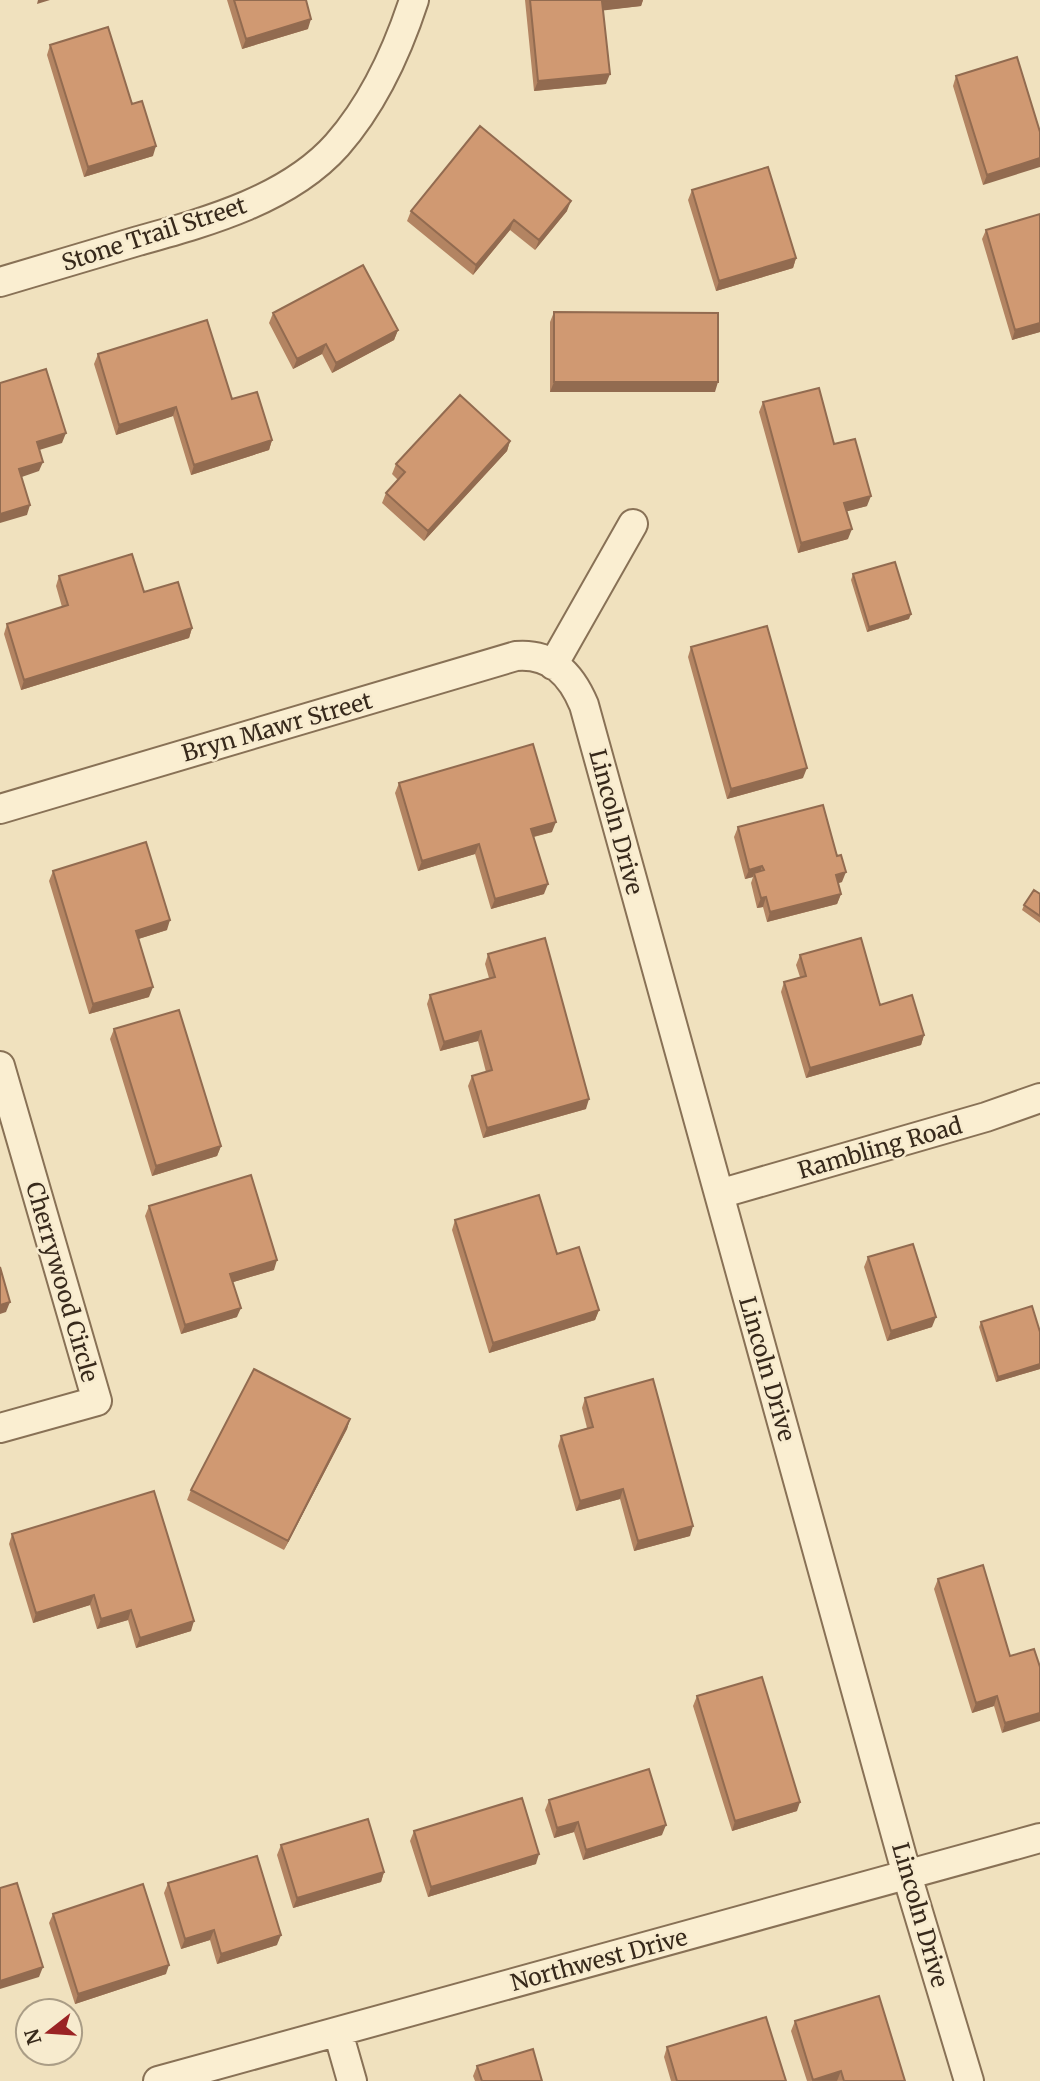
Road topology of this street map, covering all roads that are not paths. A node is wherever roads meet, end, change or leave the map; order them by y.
1 (414, 0) edge
2 (1, 277) edge
3 (633, 524) dead end
4 (554, 665) junction
5 (0, 808) edge
6 (0, 1066) edge
7 (1040, 1098) edge
8 (719, 1194) junction
9 (0, 1428) edge
10 (1040, 1838) edge
11 (907, 1875) junction
12 (338, 2032) junction
13 (159, 2081) edge
14 (352, 2081) edge
15 (969, 2081) edge

1 - 2 street, Stone Trail Street
3 - 4 street
4 - 5 street, Bryn Mawr Street
4 - 8 street, Lincoln Drive
6 - 9 street, Cherrywood Circle
7 - 8 street, Rambling Road
8 - 11 street, Lincoln Drive
10 - 11 street, Northwest Drive
11 - 12 street, Northwest Drive
11 - 15 street, Lincoln Drive
12 - 13 street, Northwest Drive
12 - 14 street

